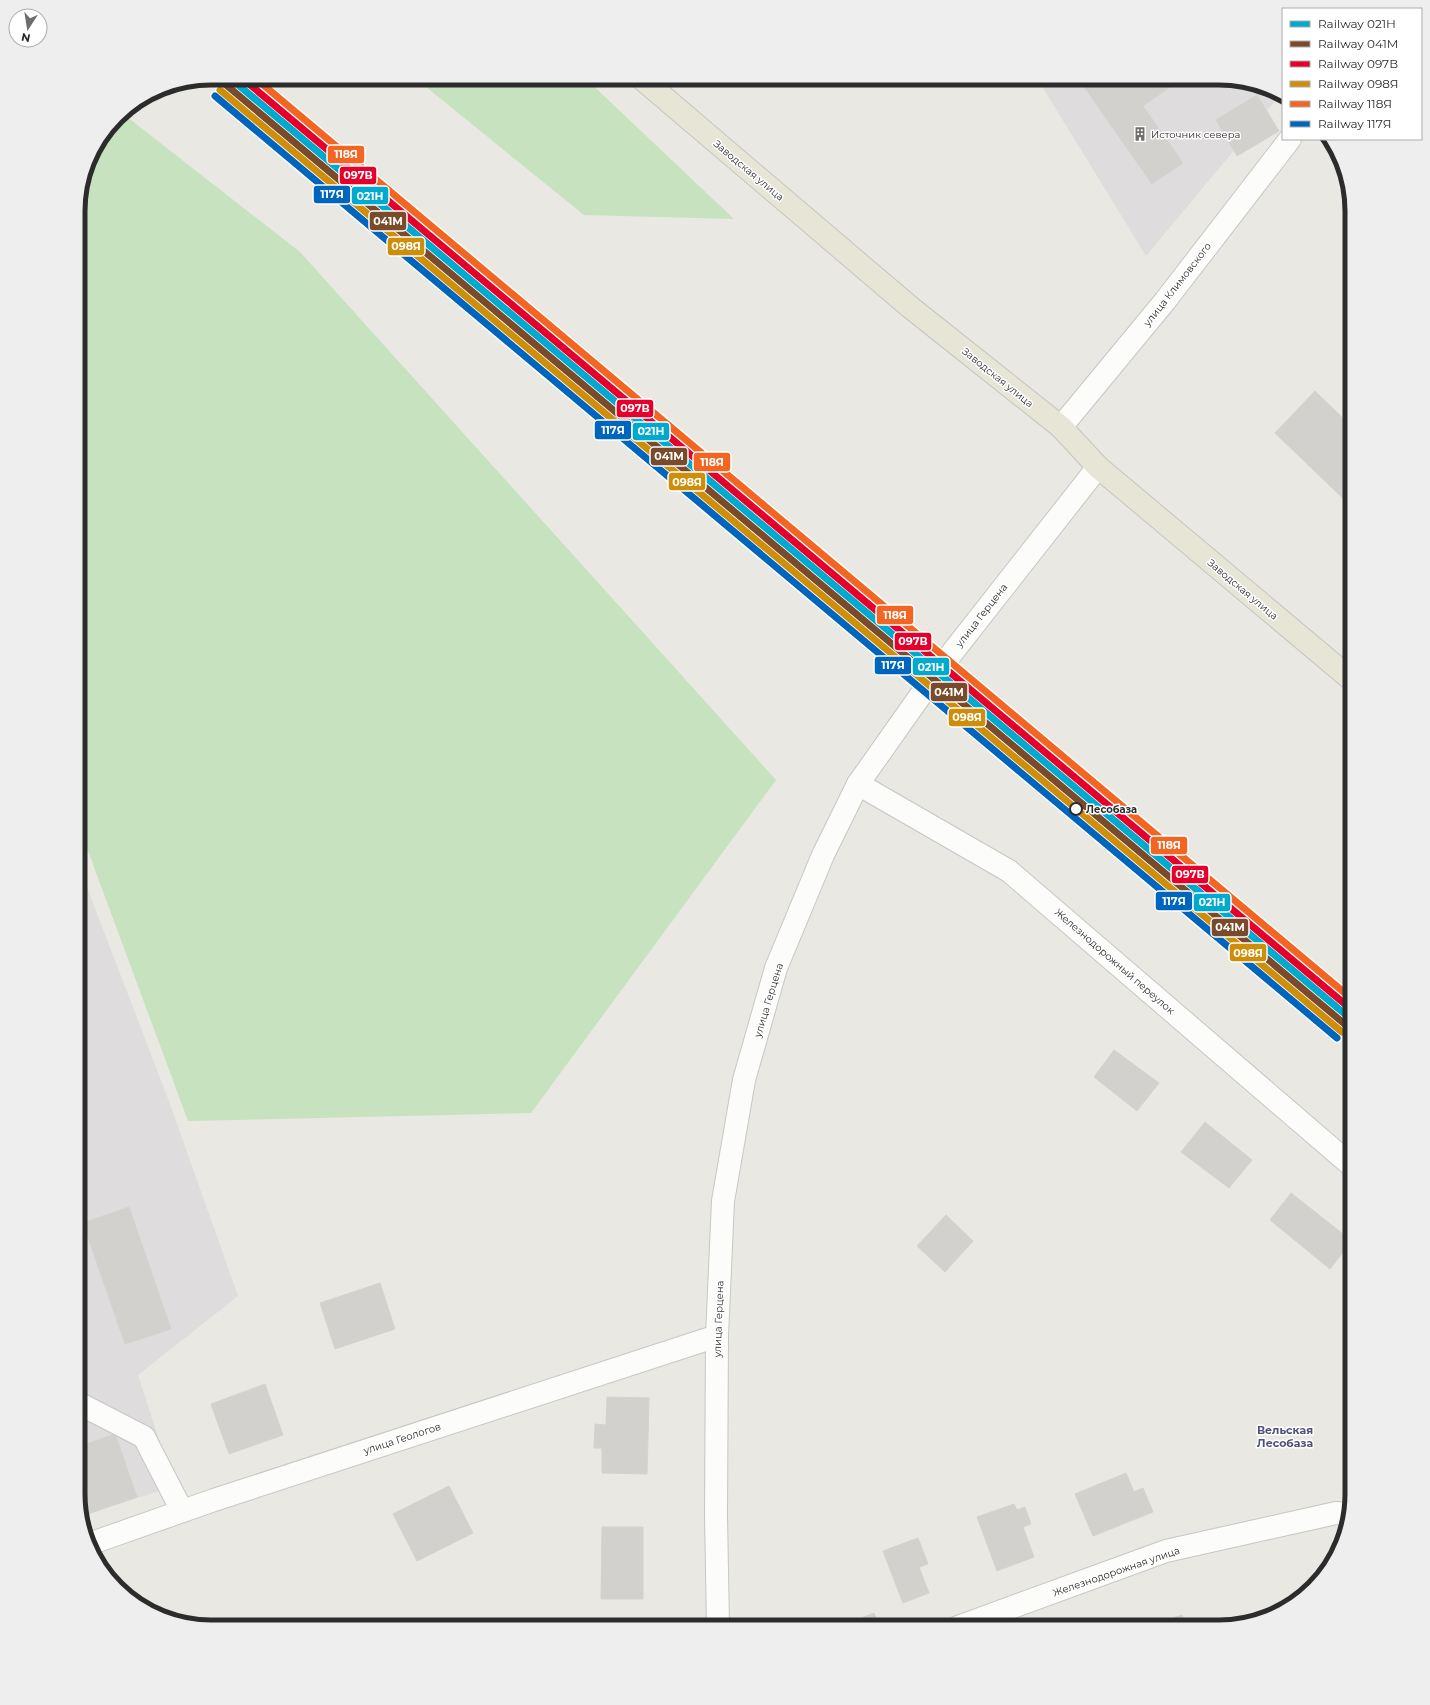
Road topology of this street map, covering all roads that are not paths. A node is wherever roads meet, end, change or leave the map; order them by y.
1 (649, 85) edge
2 (1289, 140) edge
3 (1061, 427) junction
4 (1098, 467) junction
5 (1345, 674) edge
6 (858, 784) junction
7 (1345, 1160) edge
8 (716, 1336) junction
9 (85, 1407) edge
10 (1344, 1508) edge
11 (182, 1512) junction
12 (95, 1542) edge
13 (718, 1620) edge
14 (977, 1620) edge

1 - 3 main road, Заводская улица
2 - 3 street, улица Климовского
3 - 4 main road, Заводская улица
4 - 5 main road, Заводская улица
4 - 6 street, улица Герцена
6 - 7 street, Железнодорожный переулок
6 - 8 street, улица Герцена
8 - 11 street, улица Геологов
8 - 13 street, улица Герцена
9 - 11 street
10 - 14 street, Железнодорожная улица
11 - 12 street, улица Геологов

